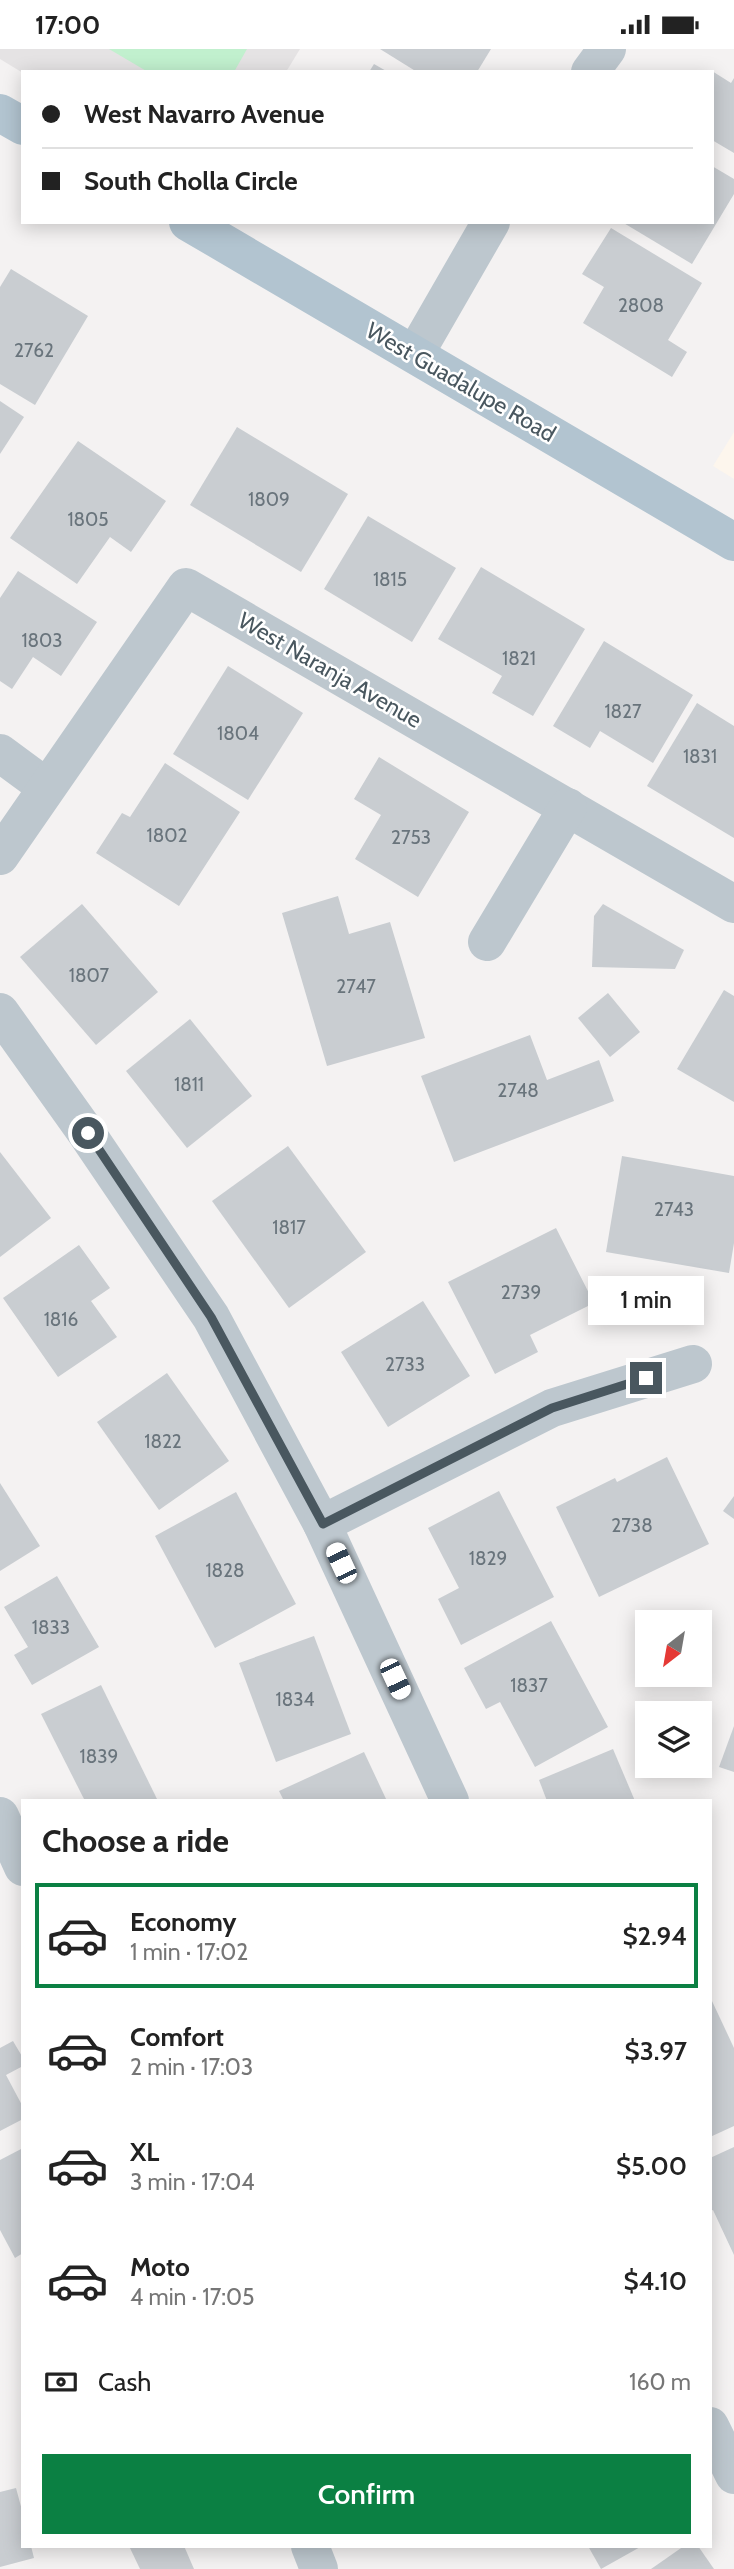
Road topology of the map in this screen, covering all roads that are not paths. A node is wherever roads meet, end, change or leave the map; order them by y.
1 (607, 49) edge
2 (591, 70) edge
3 (191, 224) edge
4 (490, 224) edge
5 (415, 354) junction
6 (734, 542) edge
7 (0, 753) edge
8 (46, 787) junction
9 (568, 807) junction
10 (0, 856) edge
11 (734, 904) edge
12 (487, 942) dead end
13 (0, 1012) edge
14 (693, 1364) dead end
15 (323, 1524) junction
16 (449, 1799) edge
17 (0, 1816) edge
18 (21, 1863) edge
19 (712, 2430) edge
20 (734, 2475) edge
21 (311, 2548) edge
22 (319, 2569) edge

1 - 2 street
3 - 5 main road, West Guadalupe Road
4 - 5 street
5 - 6 main road, West Guadalupe Road
7 - 8 street
8 - 9 street, West Naranja Avenue
8 - 10 street
9 - 11 street, West Naranja Avenue
9 - 12 street
13 - 15 street
14 - 15 street
15 - 16 street
17 - 18 street
19 - 20 street
21 - 22 street

